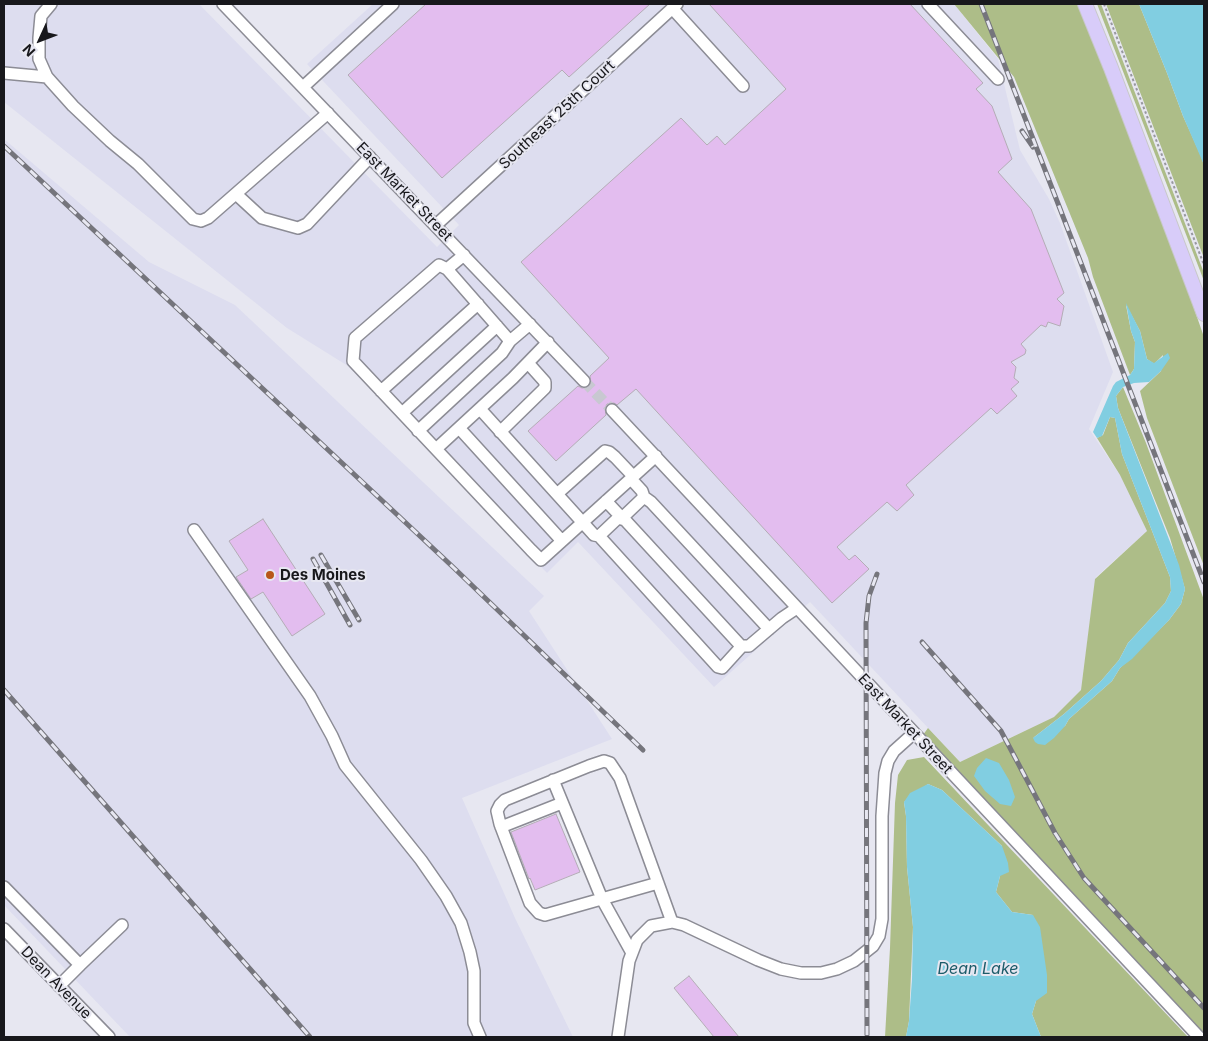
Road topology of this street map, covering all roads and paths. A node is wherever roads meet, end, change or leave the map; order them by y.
1 (51, 4) edge
2 (222, 4) edge
3 (393, 4) edge
4 (928, 4) edge
5 (1085, 4) edge
6 (1104, 4) edge
7 (675, 6) edge
8 (4, 73) edge
9 (47, 77) junction
10 (998, 79) dead end
11 (743, 86) dead end
12 (302, 87) junction
13 (328, 113) junction
14 (370, 157) junction
15 (236, 194) junction
16 (436, 225) junction
17 (464, 254) junction
18 (1204, 265) edge
19 (447, 270) junction
20 (478, 304) junction
21 (1204, 314) edge
22 (530, 324) junction
23 (497, 326) junction
24 (510, 341) junction
25 (548, 342) junction
26 (528, 363) junction
27 (584, 381) tunnel mouth
28 (381, 391) junction
29 (480, 409) junction
30 (612, 410) tunnel mouth
31 (402, 413) junction
32 (459, 428) junction
33 (418, 431) junction
34 (500, 432) junction
35 (436, 449) junction
36 (656, 456) junction
37 (632, 477) junction
38 (557, 494) junction
39 (644, 497) junction
40 (606, 501) junction
41 (622, 518) junction
42 (582, 523) junction
43 (194, 530) dead end
44 (599, 536) junction
45 (562, 541) junction
46 (798, 608) junction
47 (768, 629) junction
48 (742, 646) junction
49 (914, 733) junction
50 (552, 780) junction
51 (562, 803) junction
52 (501, 827) junction
53 (658, 883) junction
54 (4, 887) edge
55 (602, 899) junction
56 (672, 922) junction
57 (122, 924) dead end
58 (4, 929) edge
59 (632, 953) junction
60 (80, 965) junction
61 (59, 986) junction
62 (109, 1037) edge
63 (480, 1037) edge
64 (618, 1037) edge
65 (1199, 1037) edge

1 - 9 street
2 - 12 street, East Market Street
3 - 12 street
4 - 10 street
5 - 21 main road
6 - 18 path
7 - 11 street
7 - 16 street, Southeast 25th Court
8 - 9 street
9 - 15 street
12 - 13 street, East Market Street
13 - 14 street, East Market Street
13 - 15 street
14 - 15 street
14 - 16 street, East Market Street
16 - 17 street, East Market Street
17 - 19 street
17 - 22 street, East Market Street
19 - 20 street
19 - 28 street
20 - 23 street
20 - 28 street
22 - 24 street
22 - 25 street, East Market Street
23 - 24 street
23 - 31 street
24 - 33 street
25 - 26 street
25 - 27 street, East Market Street
26 - 29 street
26 - 34 street
28 - 31 street
29 - 32 street
29 - 34 street
30 - 36 street, East Market Street
31 - 33 street
32 - 35 street
32 - 45 street
33 - 35 street
34 - 38 street
35 - 45 street
36 - 37 street
36 - 46 street, East Market Street
37 - 38 street
37 - 39 street
37 - 40 street
38 - 42 street
39 - 41 street
39 - 47 street
40 - 41 street
40 - 42 street
41 - 44 street
41 - 48 street
42 - 44 street
42 - 45 street
43 - 63 street
44 - 48 street
46 - 47 street
46 - 49 street, East Market Street
47 - 48 street
49 - 56 street
49 - 65 street, East Market Street
50 - 51 street
50 - 52 street
50 - 53 street
51 - 52 street
51 - 55 street
52 - 55 street
53 - 55 street
53 - 56 street
54 - 60 street
55 - 59 street
56 - 59 street
57 - 60 street
58 - 61 street, Dean Avenue
59 - 64 street
60 - 61 street
61 - 62 street, Dean Avenue

